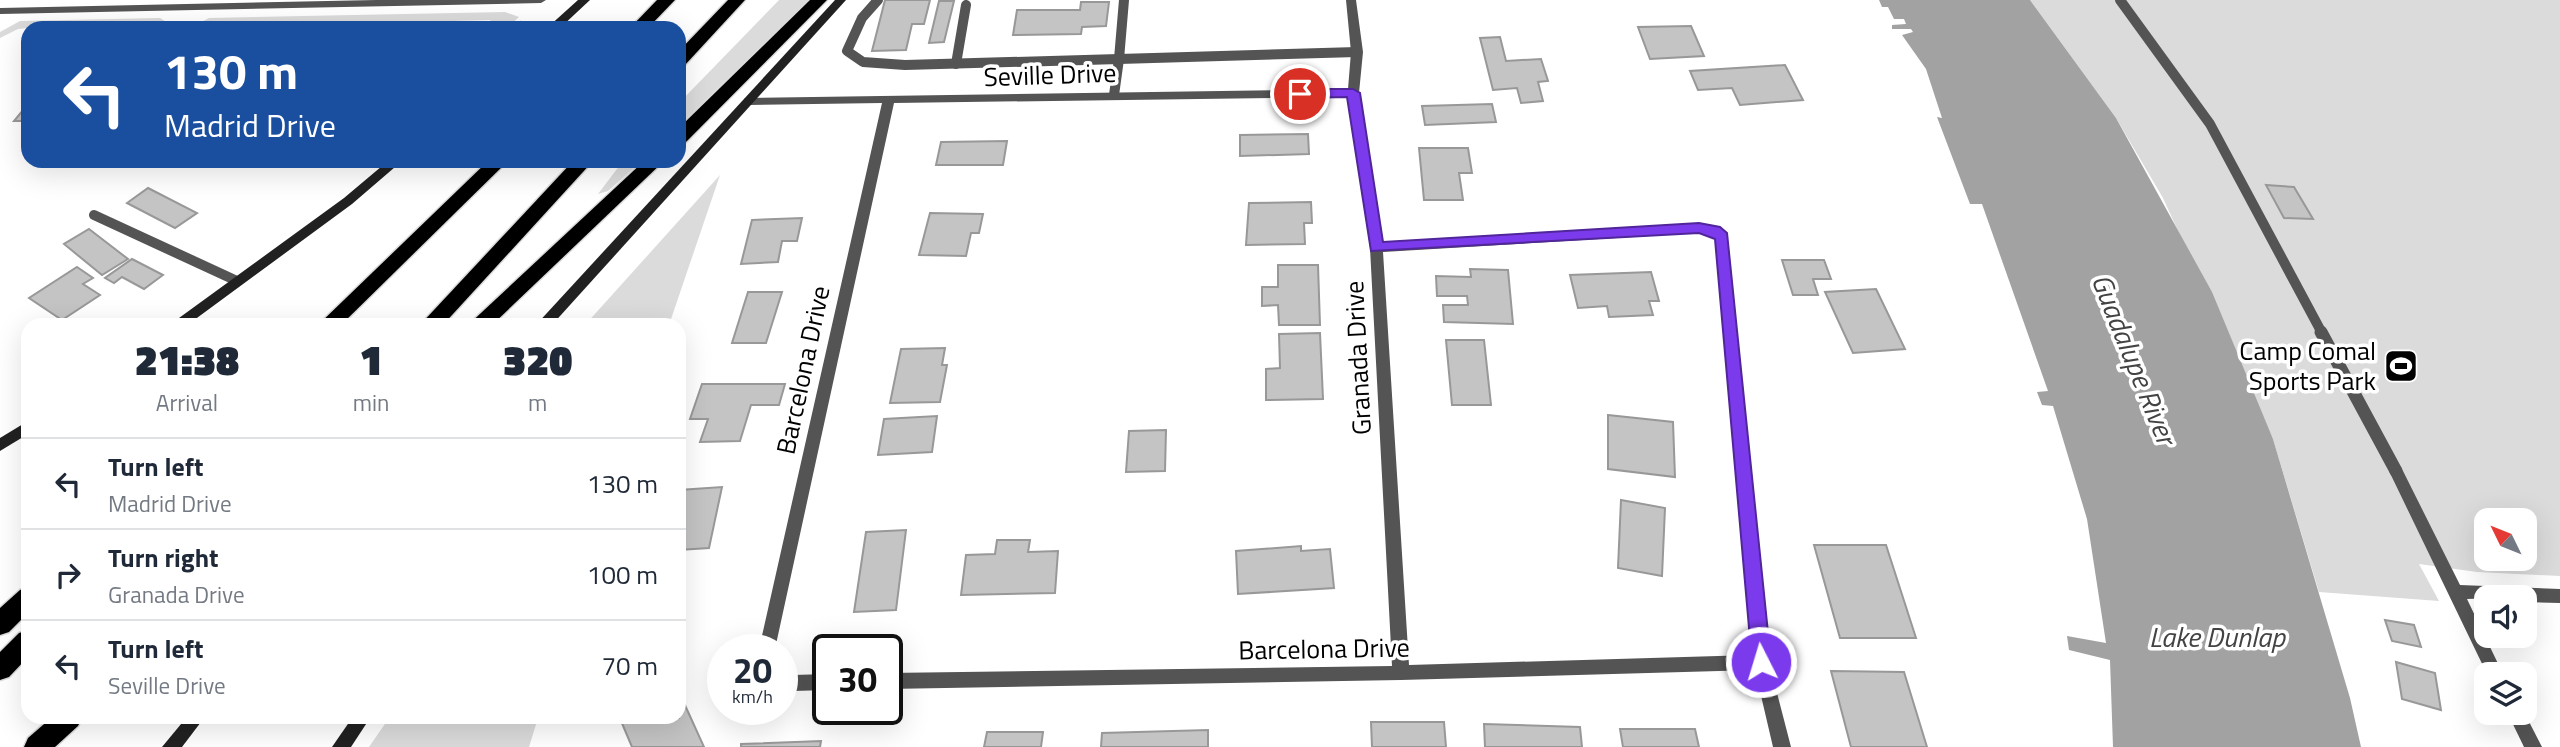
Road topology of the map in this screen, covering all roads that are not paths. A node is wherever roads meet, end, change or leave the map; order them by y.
1 (541, 0) edge
2 (585, 0) edge
3 (737, 0) edge
4 (819, 0) edge
5 (841, 0) edge
6 (878, 0) edge
7 (1124, 0) edge
8 (1351, 0) edge
9 (2120, 0) edge
10 (410, 1) edge
11 (663, 3) edge
12 (966, 5) dead end
13 (0, 11) edge
14 (562, 21) edge
15 (645, 21) edge
16 (1357, 52) junction
17 (686, 54) edge
18 (1119, 59) junction
19 (956, 64) junction
20 (1353, 93) junction
21 (1114, 95) junction
22 (749, 102) junction
23 (888, 102) junction
24 (686, 132) edge
25 (388, 168) edge
26 (492, 168) edge
27 (577, 168) edge
28 (647, 168) edge
29 (94, 215) dead end
30 (1376, 248) junction
31 (237, 281) junction
32 (186, 318) edge
33 (335, 318) edge
34 (437, 318) edge
35 (486, 318) edge
36 (549, 318) edge
37 (21, 431) edge
38 (0, 445) edge
39 (2396, 471) joint
40 (2454, 592) junction
41 (2560, 596) edge
42 (21, 604) edge
43 (0, 624) edge
44 (770, 634) edge
45 (21, 648) edge
46 (1761, 662) junction
47 (2489, 662) edge
48 (0, 669) edge
49 (1401, 673) junction
50 (903, 681) edge
51 (51, 724) edge
52 (62, 724) edge
53 (191, 724) edge
54 (358, 724) edge
55 (2522, 725) edge
56 (29, 747) edge
57 (37, 747) edge
58 (171, 747) edge
59 (341, 747) edge
60 (1782, 747) edge
61 (2533, 747) edge

1 - 10 street
2 - 14 main road
3 - 17 highway
4 - 24 highway
5 - 22 main road
6 - 19 lane
7 - 18 lane
8 - 16 street, Granada Drive
9 - 39 lane
10 - 13 street
11 - 15 highway
12 - 19 lane
16 - 18 lane
16 - 20 street, Granada Drive
18 - 19 lane
18 - 21 lane
20 - 21 street, Seville Drive
20 - 30 street, Granada Drive
21 - 23 street, Seville Drive
22 - 23 street, Seville Drive
22 - 36 main road
23 - 44 street, Barcelona Drive
25 - 31 main road
26 - 33 highway
27 - 34 highway
28 - 35 highway
29 - 31 lane
30 - 46 street
30 - 49 street, Granada Drive
31 - 32 main road
37 - 38 main road
39 - 40 street
40 - 41 street
40 - 47 street
42 - 43 highway
45 - 48 highway
46 - 49 street, Barcelona Drive
46 - 60 street
49 - 50 street, Barcelona Drive
51 - 56 highway
52 - 57 highway
53 - 58 main road
54 - 59 main road
55 - 61 street

